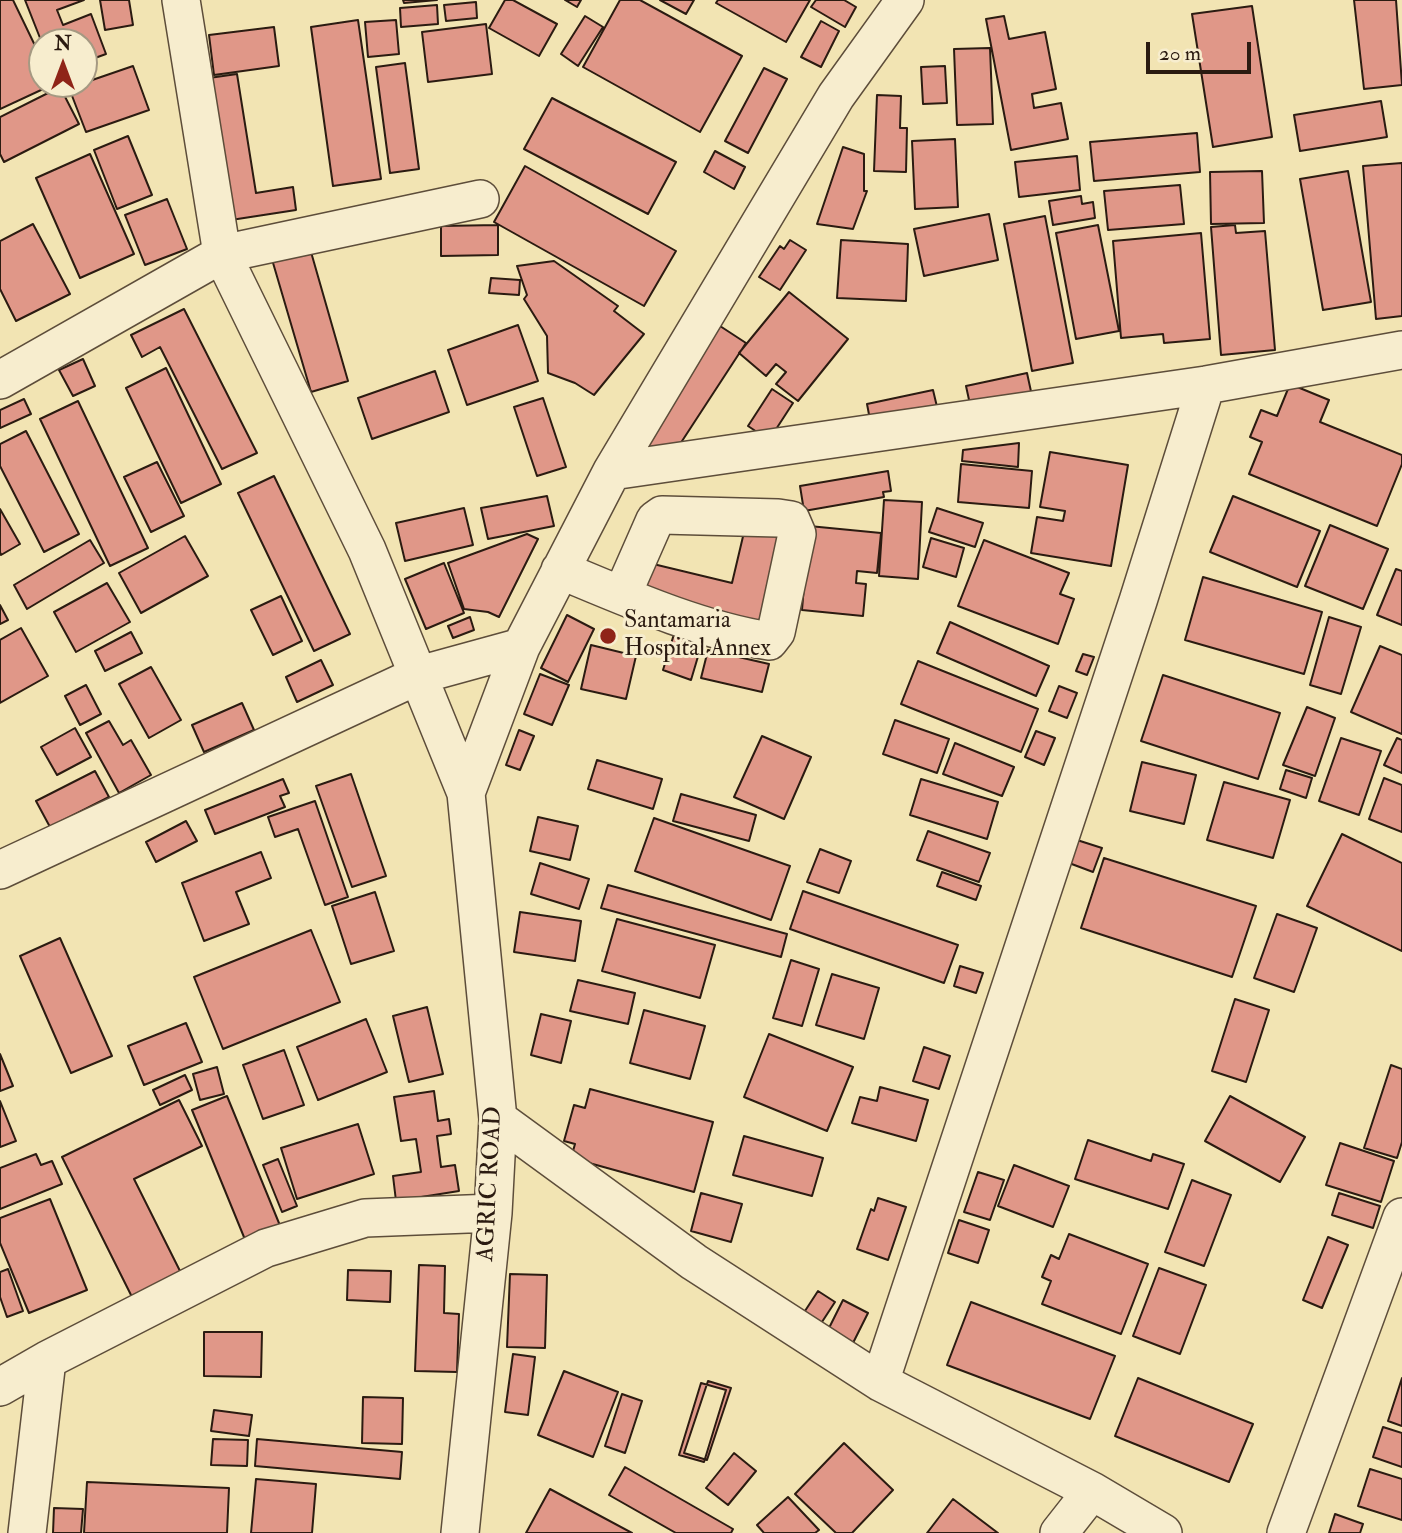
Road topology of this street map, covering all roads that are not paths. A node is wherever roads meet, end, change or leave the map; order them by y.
1 (181, 0) edge
2 (905, 0) edge
3 (480, 199) dead end
4 (222, 254) junction
5 (1402, 350) edge
6 (0, 380) edge
7 (1206, 385) junction
8 (612, 471) junction
9 (560, 570) junction
10 (622, 595) junction
11 (521, 647) junction
12 (419, 675) junction
13 (466, 793) junction
14 (0, 870) edge
15 (498, 1119) junction
16 (493, 1213) junction
17 (1402, 1217) edge
18 (47, 1360) junction
19 (880, 1382) junction
20 (0, 1387) edge
21 (1092, 1491) junction
22 (27, 1533) edge
23 (460, 1533) edge
24 (1059, 1533) edge
25 (1163, 1533) edge
26 (1286, 1533) edge

1 - 4 street
2 - 8 street
3 - 4 street
4 - 6 street
4 - 12 street
5 - 7 street
7 - 8 street
7 - 19 street
8 - 9 street
9 - 10 street
9 - 11 street
10 - 10 street
11 - 12 street
11 - 13 street
12 - 13 street
12 - 14 street
13 - 15 street, AGRIC ROAD
15 - 16 street, AGRIC ROAD
15 - 19 street
16 - 18 street
16 - 23 street, AGRIC ROAD
17 - 26 street
18 - 20 street
18 - 22 street
19 - 21 street
21 - 24 street
21 - 25 street

